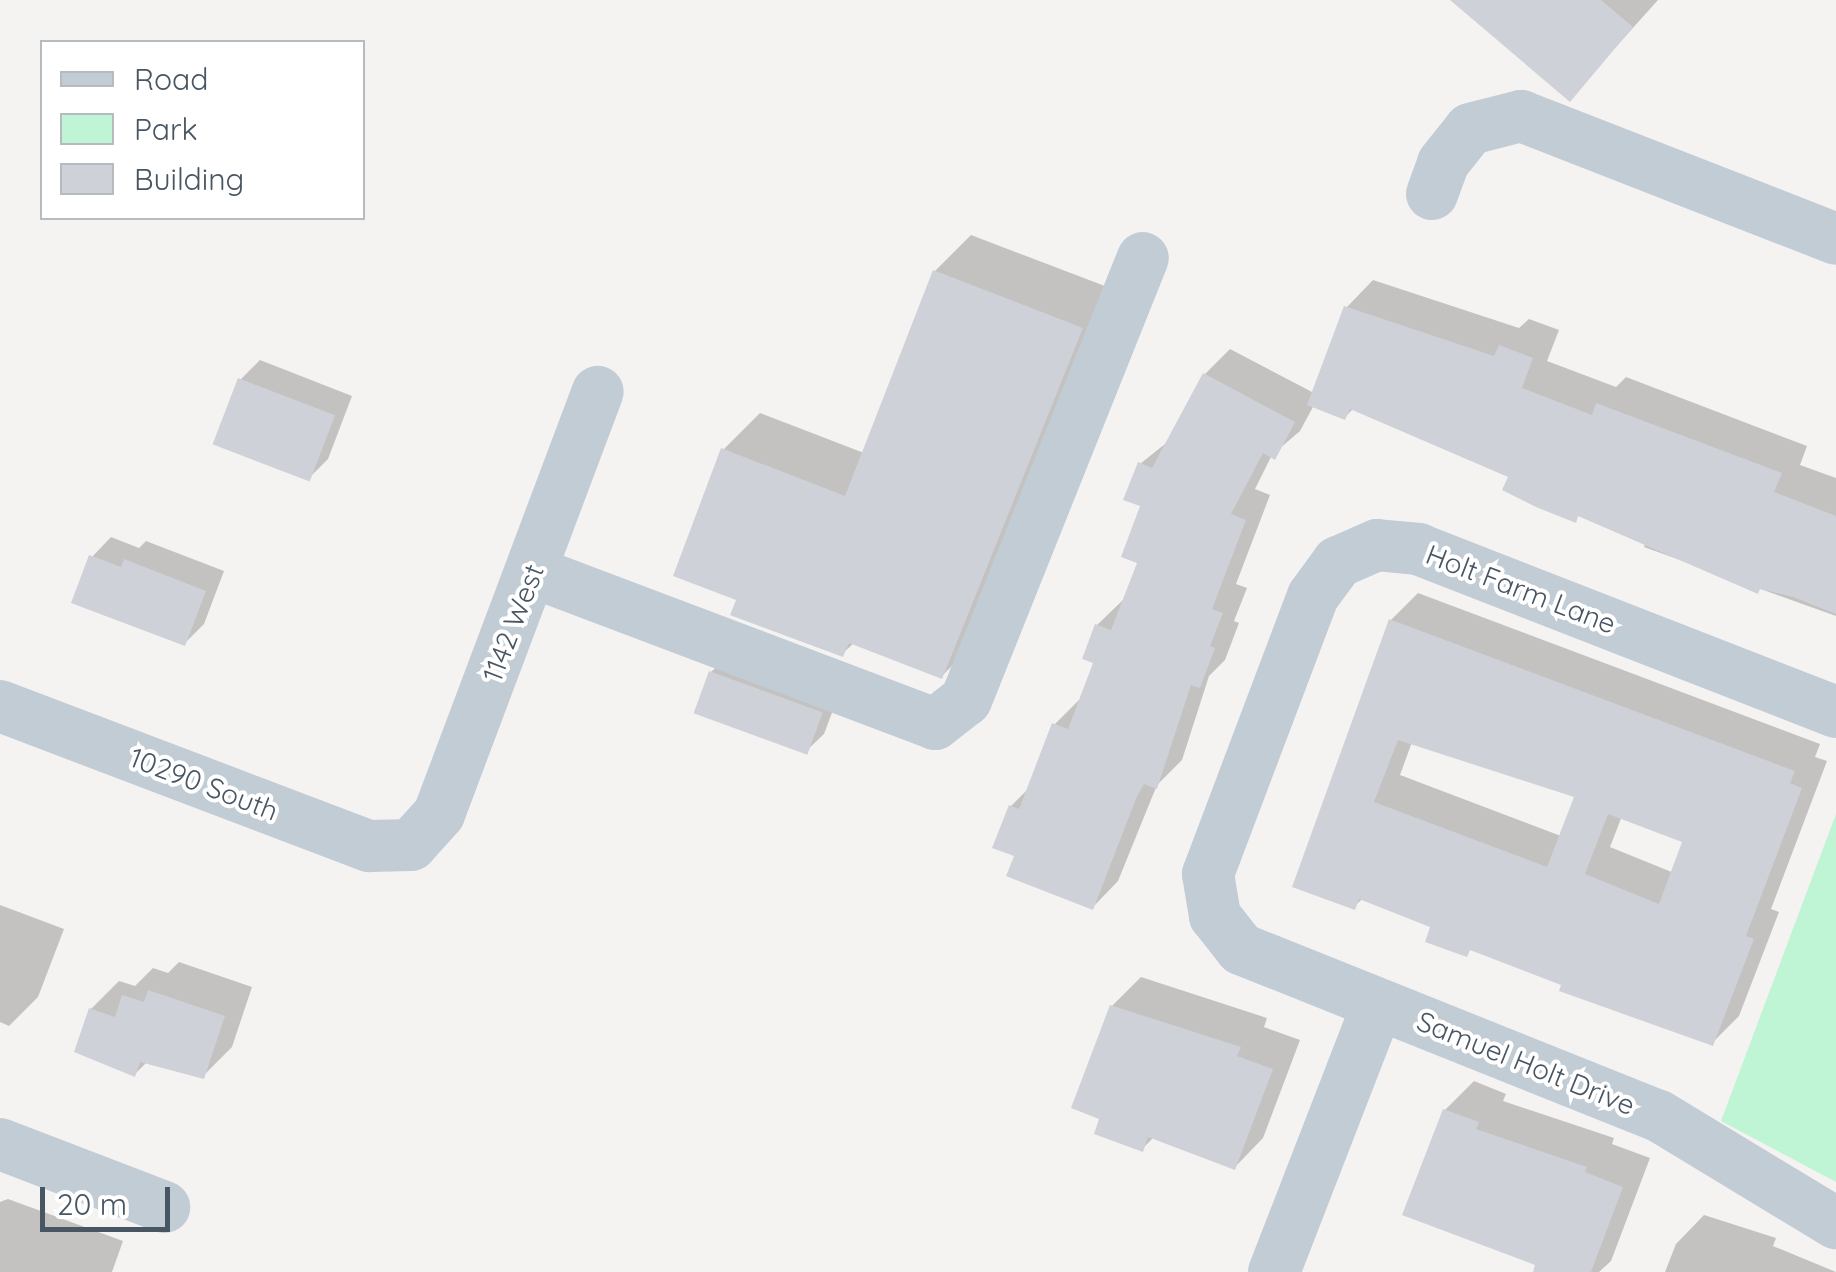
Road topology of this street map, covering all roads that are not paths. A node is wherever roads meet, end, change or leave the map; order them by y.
1 (1432, 194) dead end
2 (1836, 239) edge
3 (1143, 258) dead end
4 (598, 392) dead end
5 (533, 572) junction
6 (0, 706) edge
7 (1836, 712) edge
8 (411, 845) joint
9 (1214, 916) joint
10 (1378, 1004) junction
11 (0, 1144) edge
12 (164, 1208) dead end
13 (1836, 1223) edge
14 (1274, 1272) edge

1 - 2 street
3 - 5 street
4 - 5 street, 1142 West
5 - 8 street, 1142 West
6 - 8 street, 10290 South
7 - 9 street, Holt Farm Lane
9 - 10 street, Samuel Holt Drive
10 - 13 street, Samuel Holt Drive
10 - 14 street
11 - 12 street

